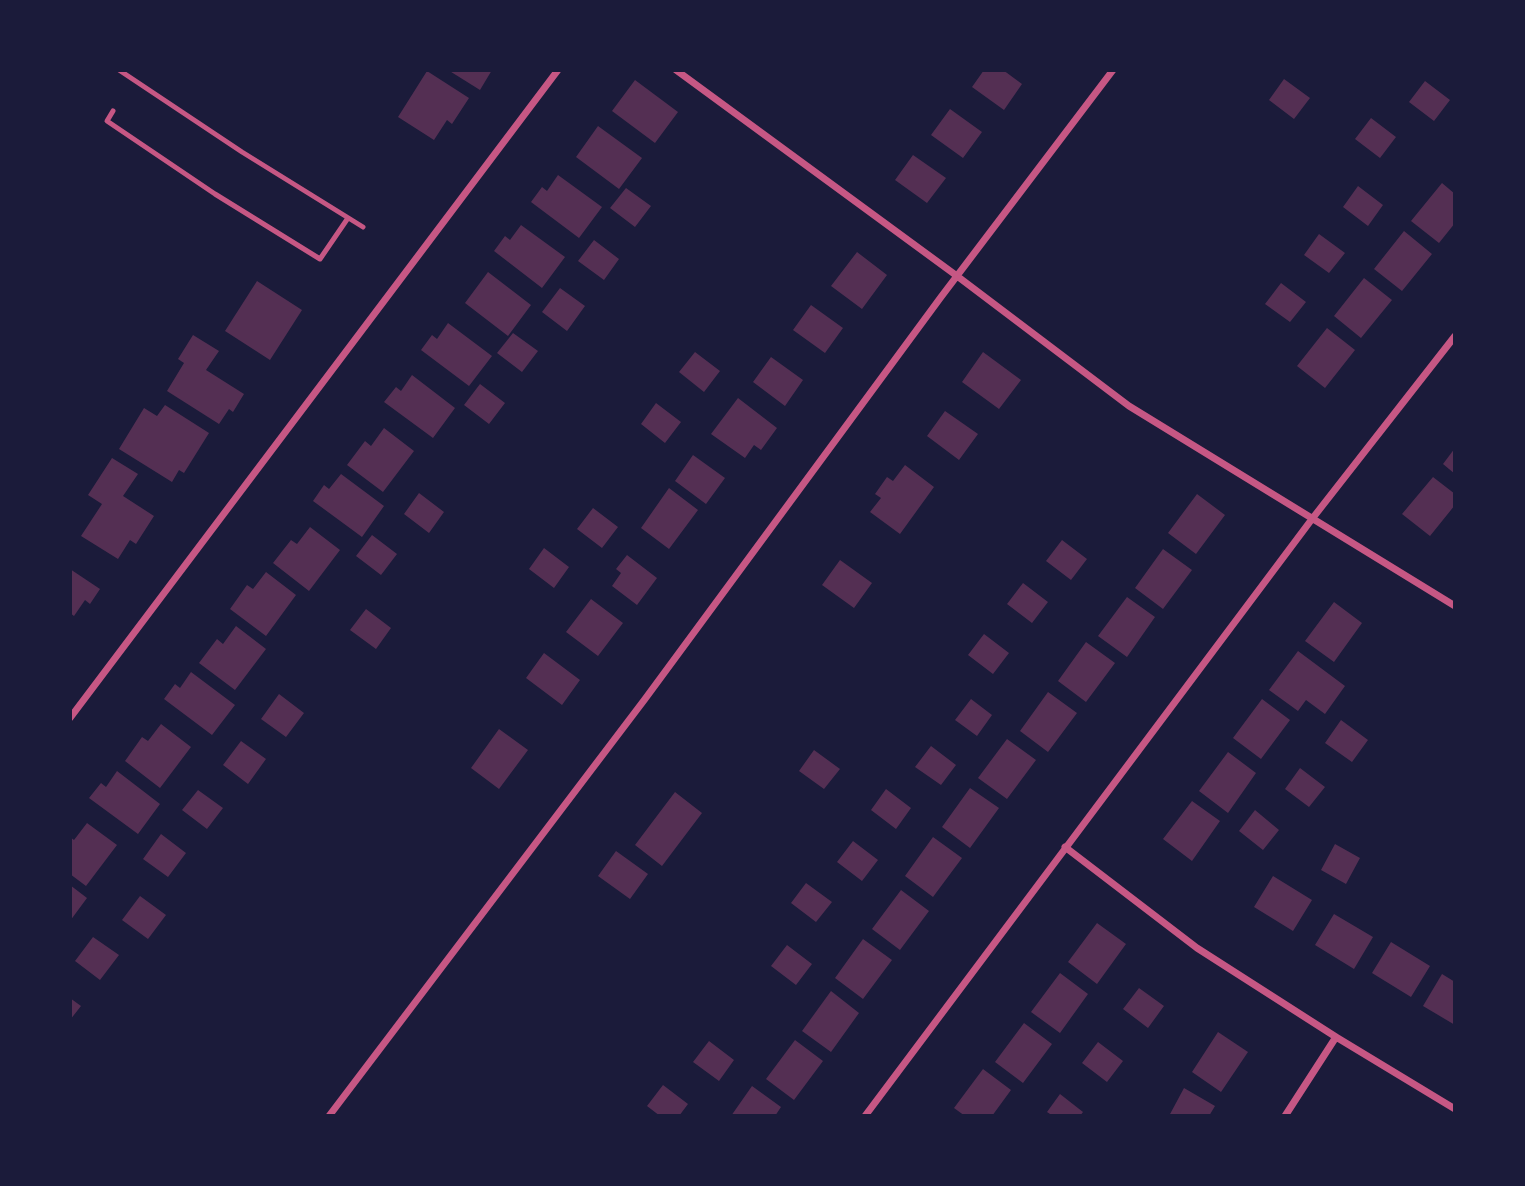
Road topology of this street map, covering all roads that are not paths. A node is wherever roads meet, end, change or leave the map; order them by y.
1 (119, 70) edge
2 (558, 70) edge
3 (676, 70) edge
4 (1113, 70) edge
5 (113, 111) dead end
6 (348, 218) junction
7 (363, 227) dead end
8 (957, 276) junction
9 (1455, 336) edge
10 (1312, 519) junction
11 (1455, 606) edge
12 (70, 718) edge
13 (1065, 847) junction
14 (1336, 1037) junction
15 (1455, 1109) edge
16 (329, 1116) edge
17 (865, 1116) edge
18 (1285, 1116) edge

1 - 6 lane
2 - 12 street
3 - 8 street
4 - 8 street
5 - 6 lane
6 - 7 lane
8 - 10 street
8 - 16 street
9 - 10 street
10 - 11 street
10 - 13 street
13 - 14 street
13 - 17 street
14 - 15 street
14 - 18 street

